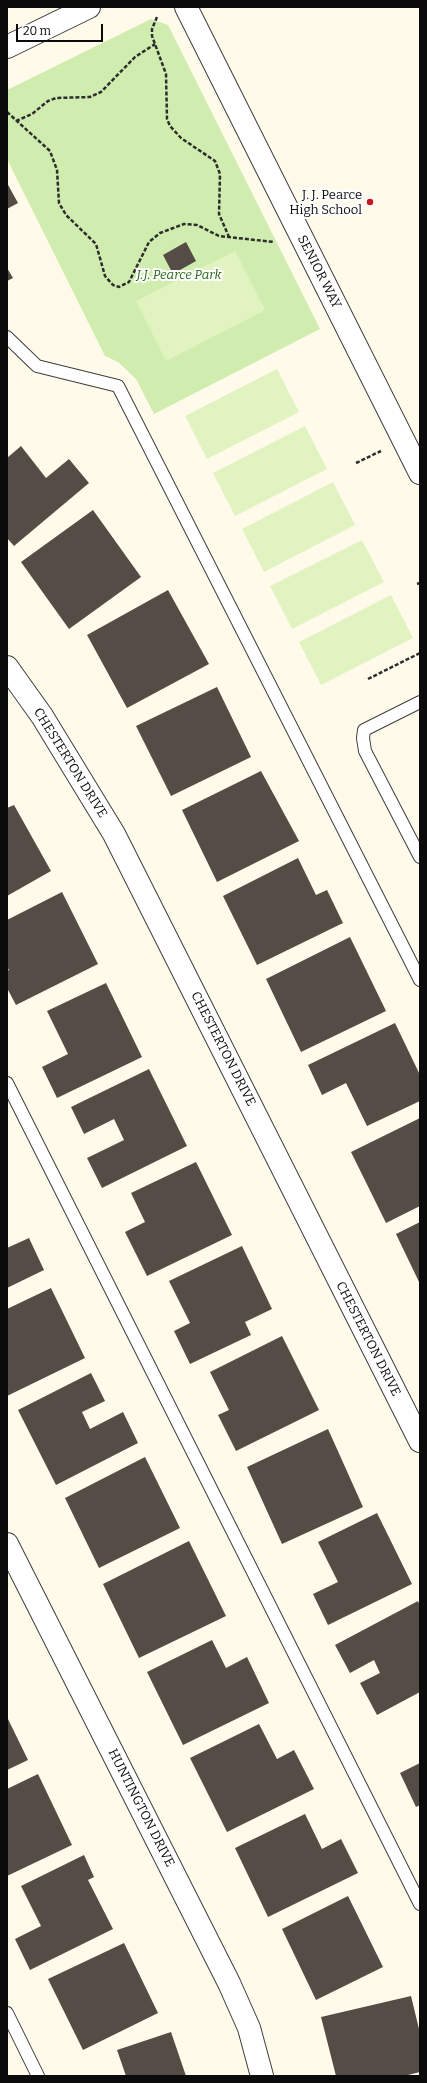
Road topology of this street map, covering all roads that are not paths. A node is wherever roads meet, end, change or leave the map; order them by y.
1 (89, 7) edge
2 (186, 7) edge
3 (7, 47) edge
4 (7, 337) edge
5 (420, 473) edge
6 (7, 668) edge
7 (420, 702) edge
8 (420, 857) edge
9 (420, 980) edge
10 (7, 1083) edge
11 (420, 1441) edge
12 (7, 1544) edge
13 (420, 1904) edge
14 (7, 2013) edge
15 (38, 2076) edge
16 (262, 2076) edge

1 - 3 street
2 - 5 street, SENIOR WAY
4 - 9 lane
6 - 11 street, CHESTERTON DRIVE
7 - 8 lane
10 - 13 lane
12 - 16 street, HUNTINGTON DRIVE
14 - 15 lane

